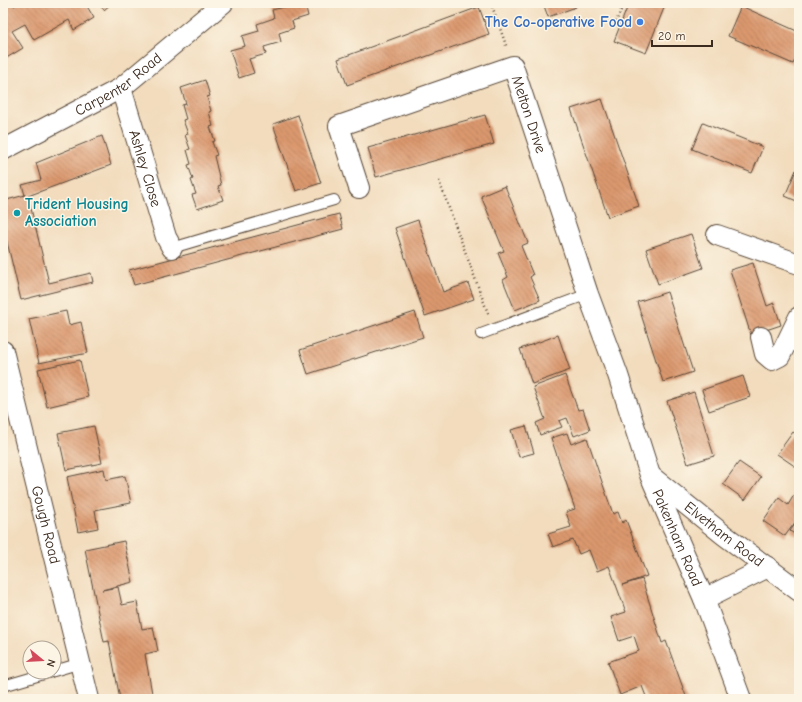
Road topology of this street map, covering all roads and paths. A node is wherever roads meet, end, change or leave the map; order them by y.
1 (224, 3) edge
2 (491, 3) edge
3 (624, 3) edge
4 (616, 22) dead end
5 (512, 66) junction
6 (121, 88) junction
7 (3, 150) edge
8 (439, 181) dead end
9 (360, 188) dead end
10 (334, 200) dead end
11 (717, 235) dead end
12 (172, 248) joint
13 (799, 264) edge
14 (588, 294) junction
15 (799, 317) edge
16 (494, 329) junction
17 (481, 334) dead end
18 (761, 337) dead end
19 (3, 351) edge
20 (618, 375) joint
21 (650, 475) junction
22 (768, 567) junction
23 (799, 591) edge
24 (704, 599) junction
25 (81, 663) junction
26 (62, 669) edge
27 (24, 680) edge
28 (3, 686) edge
29 (89, 699) edge
30 (741, 699) edge

1 - 6 street, Carpenter Road
2 - 5 path
3 - 4 path
5 - 9 street, Melton Drive
5 - 14 street, Melton Drive
6 - 7 street, Carpenter Road
6 - 12 street, Ashley Close
8 - 16 path
10 - 12 lane
11 - 13 street
14 - 16 lane
14 - 20 street, Melton Drive
15 - 18 street
16 - 17 lane
19 - 25 street, Gough Road
20 - 21 street, Pakenham Road
21 - 22 street, Elvetham Road
21 - 24 street, Pakenham Road
22 - 23 street, Elvetham Road
22 - 24 street
24 - 30 street, Pakenham Road
25 - 26 lane
25 - 29 street, Gough Road
27 - 28 lane

